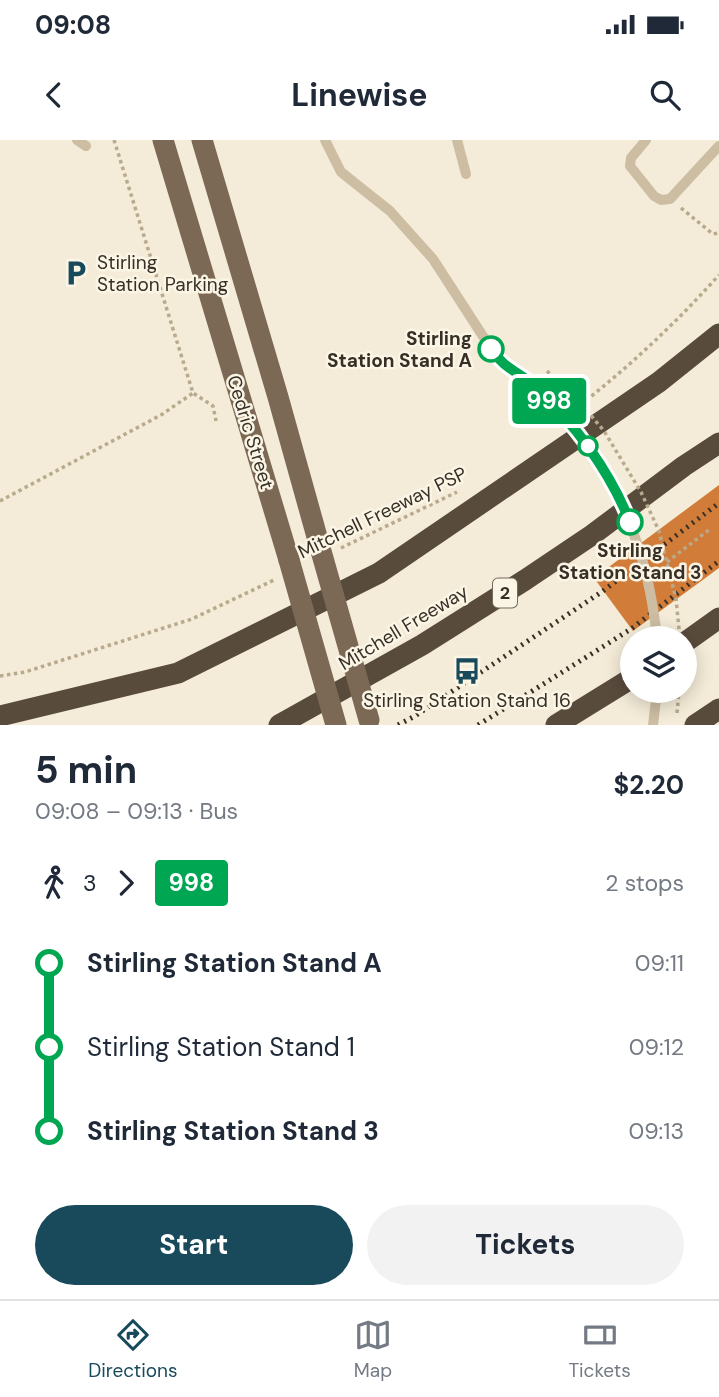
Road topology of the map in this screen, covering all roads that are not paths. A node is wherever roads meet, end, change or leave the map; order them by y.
1 (77, 140) edge
2 (85, 140) edge
3 (202, 140) edge
4 (325, 140) edge
5 (457, 140) edge
6 (646, 140) edge
7 (168, 145) edge
8 (719, 146) edge
9 (466, 174) dead end
10 (719, 334) edge
11 (719, 443) edge
12 (719, 618) edge
13 (655, 626) edge
14 (697, 634) edge
15 (620, 685) edge
16 (656, 703) edge
17 (719, 709) edge
18 (0, 716) edge
19 (686, 719) edge
20 (279, 725) edge
21 (336, 725) edge
22 (371, 725) edge
23 (556, 725) edge
24 (653, 725) edge

1 - 2 lane
3 - 22 main road, Cedric Street, bridge
4 - 13 lane, bridge
5 - 9 lane
6 - 8 lane
7 - 21 main road, Cedric Street, bridge
10 - 18 highway
11 - 20 highway, Mitchell Freeway / 2
12 - 14 highway
15 - 23 highway
16 - 24 lane
17 - 19 highway

